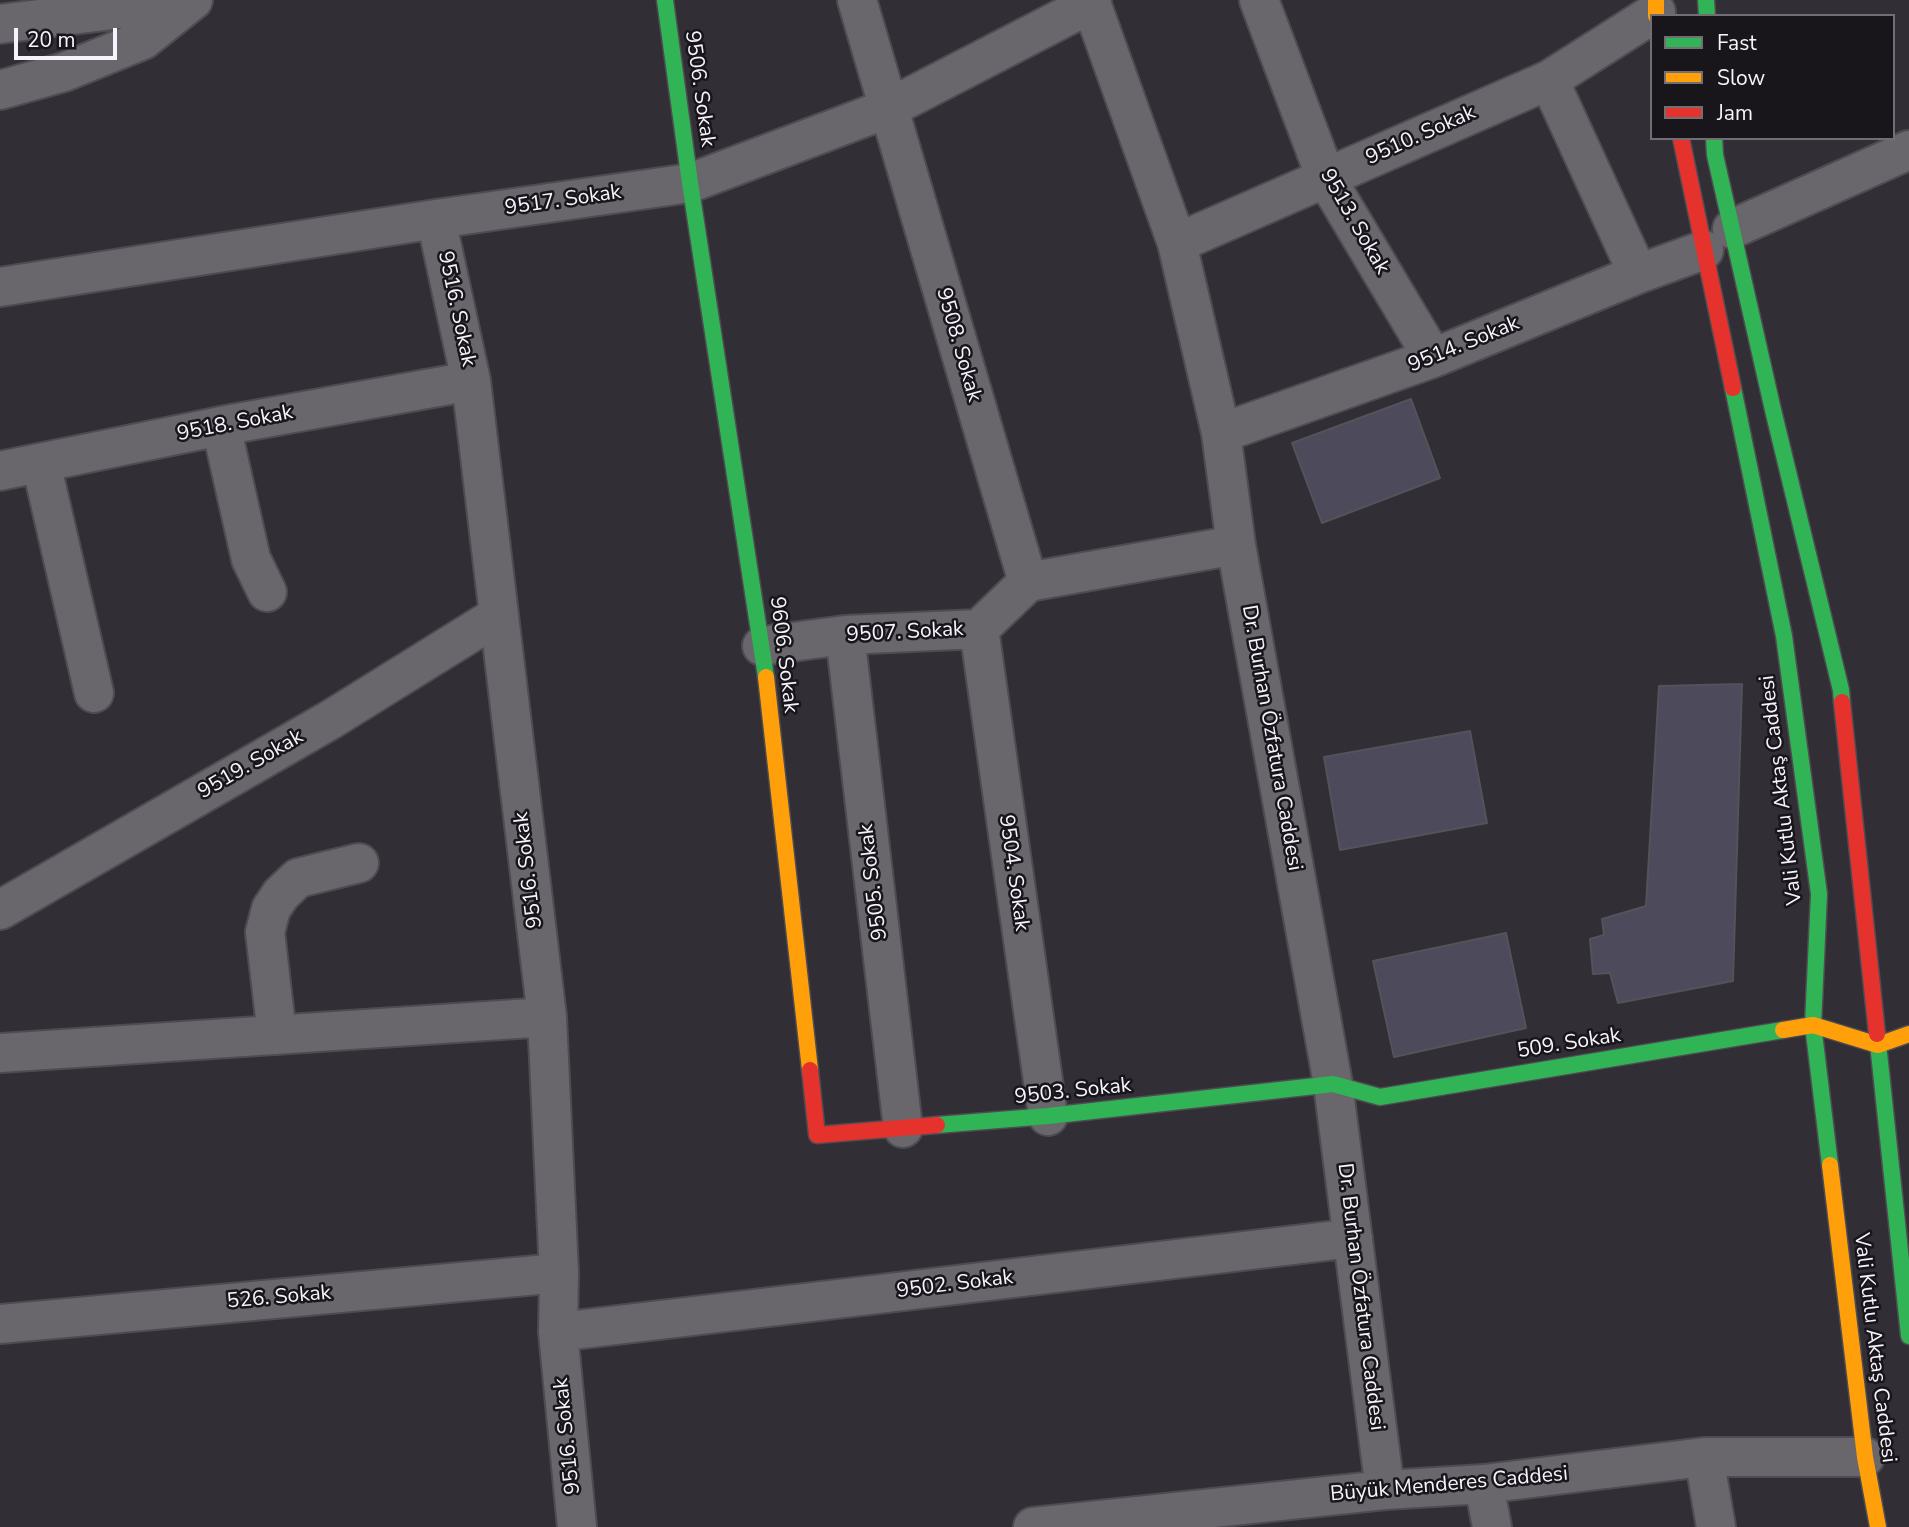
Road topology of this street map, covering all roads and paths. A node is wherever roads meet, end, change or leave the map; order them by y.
1 (193, 0) edge
2 (665, 0) edge
3 (857, 0) edge
4 (1259, 0) edge
5 (1091, 1) edge
6 (1656, 9) edge
7 (13, 15) edge
8 (1549, 80) junction
9 (0, 90) edge
10 (889, 108) junction
11 (1682, 140) edge
12 (1714, 140) edge
13 (1909, 150) edge
14 (1326, 178) junction
15 (690, 183) junction
16 (436, 219) junction
17 (1718, 239) junction
18 (1177, 243) junction
19 (1638, 274) junction
20 (0, 287) edge
21 (1433, 358) junction
22 (471, 381) junction
23 (221, 426) junction
24 (1221, 433) junction
25 (41, 463) junction
26 (0, 471) edge
27 (1236, 545) junction
28 (1028, 582) junction
29 (267, 592) dead end
30 (499, 615) junction
31 (979, 629) junction
32 (845, 635) junction
33 (762, 646) junction
34 (93, 693) dead end
35 (359, 863) dead end
36 (0, 910) edge
37 (547, 1017) junction
38 (1813, 1025) junction
39 (1909, 1034) edge
40 (277, 1035) junction
41 (1878, 1045) junction
42 (0, 1053) edge
43 (1333, 1084) junction
44 (1048, 1116) junction
45 (903, 1128) junction
46 (817, 1135) joint
47 (1353, 1238) junction
48 (559, 1273) junction
49 (0, 1324) edge
50 (558, 1332) junction
51 (1909, 1336) edge
52 (1704, 1457) junction
53 (1865, 1457) junction
54 (1485, 1484) junction
55 (1385, 1490) junction
56 (578, 1527) edge
57 (1033, 1527) edge
58 (1492, 1527) edge
59 (1716, 1527) edge
60 (1878, 1527) edge

1 - 7 street
1 - 9 street
2 - 15 street, 9506. Sokak
3 - 10 street, 9508. Sokak
4 - 14 street, 9513. Sokak
5 - 10 street, 9517. Sokak
5 - 18 street, Dr. Burhan Özfatura Caddesi
6 - 8 street, 9510. Sokak
8 - 14 street, 9510. Sokak
8 - 19 street
10 - 15 street, 9517. Sokak
10 - 28 street, 9508. Sokak
11 - 17 street, Vali Kutlu Aktaş Caddesi
12 - 17 street, Vali Kutlu Aktaş Caddesi
13 - 17 street, 9514. Sokak
14 - 18 street, 9510. Sokak
14 - 21 street, 9513. Sokak
15 - 16 street, 9517. Sokak
15 - 33 street, 9606. Sokak
16 - 20 street, 9517. Sokak
16 - 22 street, 9516. Sokak
17 - 19 street, 9514. Sokak
17 - 38 street, Vali Kutlu Aktaş Caddesi
17 - 41 street, Vali Kutlu Aktaş Caddesi
18 - 24 street, Dr. Burhan Özfatura Caddesi
19 - 21 street, 9514. Sokak
21 - 24 street, 9514. Sokak
22 - 23 street, 9518. Sokak
22 - 30 street, 9516. Sokak
23 - 25 street, 9518. Sokak
23 - 29 street
24 - 27 street, Dr. Burhan Özfatura Caddesi
25 - 26 street, 9518. Sokak
25 - 34 street
27 - 28 street
27 - 43 street, Dr. Burhan Özfatura Caddesi
28 - 31 street, 9507. Sokak
30 - 36 street, 9519. Sokak
30 - 37 street, 9516. Sokak
31 - 32 street, 9507. Sokak
31 - 44 street, 9504. Sokak
32 - 33 street, 9507. Sokak
32 - 45 street, 9505. Sokak
33 - 46 street, 9606. Sokak
35 - 40 street
37 - 40 street
37 - 48 street, 9516. Sokak
38 - 41 street
38 - 43 street, 509. Sokak
38 - 53 street, Vali Kutlu Aktaş Caddesi
39 - 41 street
40 - 42 street
41 - 51 street, Vali Kutlu Aktaş Caddesi
43 - 44 street, 9503. Sokak
43 - 47 street, Dr. Burhan Özfatura Caddesi
44 - 45 street, 9503. Sokak
45 - 46 street, 9503. Sokak
47 - 50 street, 9502. Sokak
47 - 55 street, Dr. Burhan Özfatura Caddesi
48 - 49 street, 526. Sokak
48 - 50 street, 9516. Sokak
50 - 56 street, 9516. Sokak
52 - 53 street, Büyük Menderes Caddesi
52 - 54 street, Büyük Menderes Caddesi
52 - 59 street
53 - 60 street, Vali Kutlu Aktaş Caddesi
54 - 55 street, Büyük Menderes Caddesi
54 - 58 street
55 - 57 street, Büyük Menderes Caddesi

